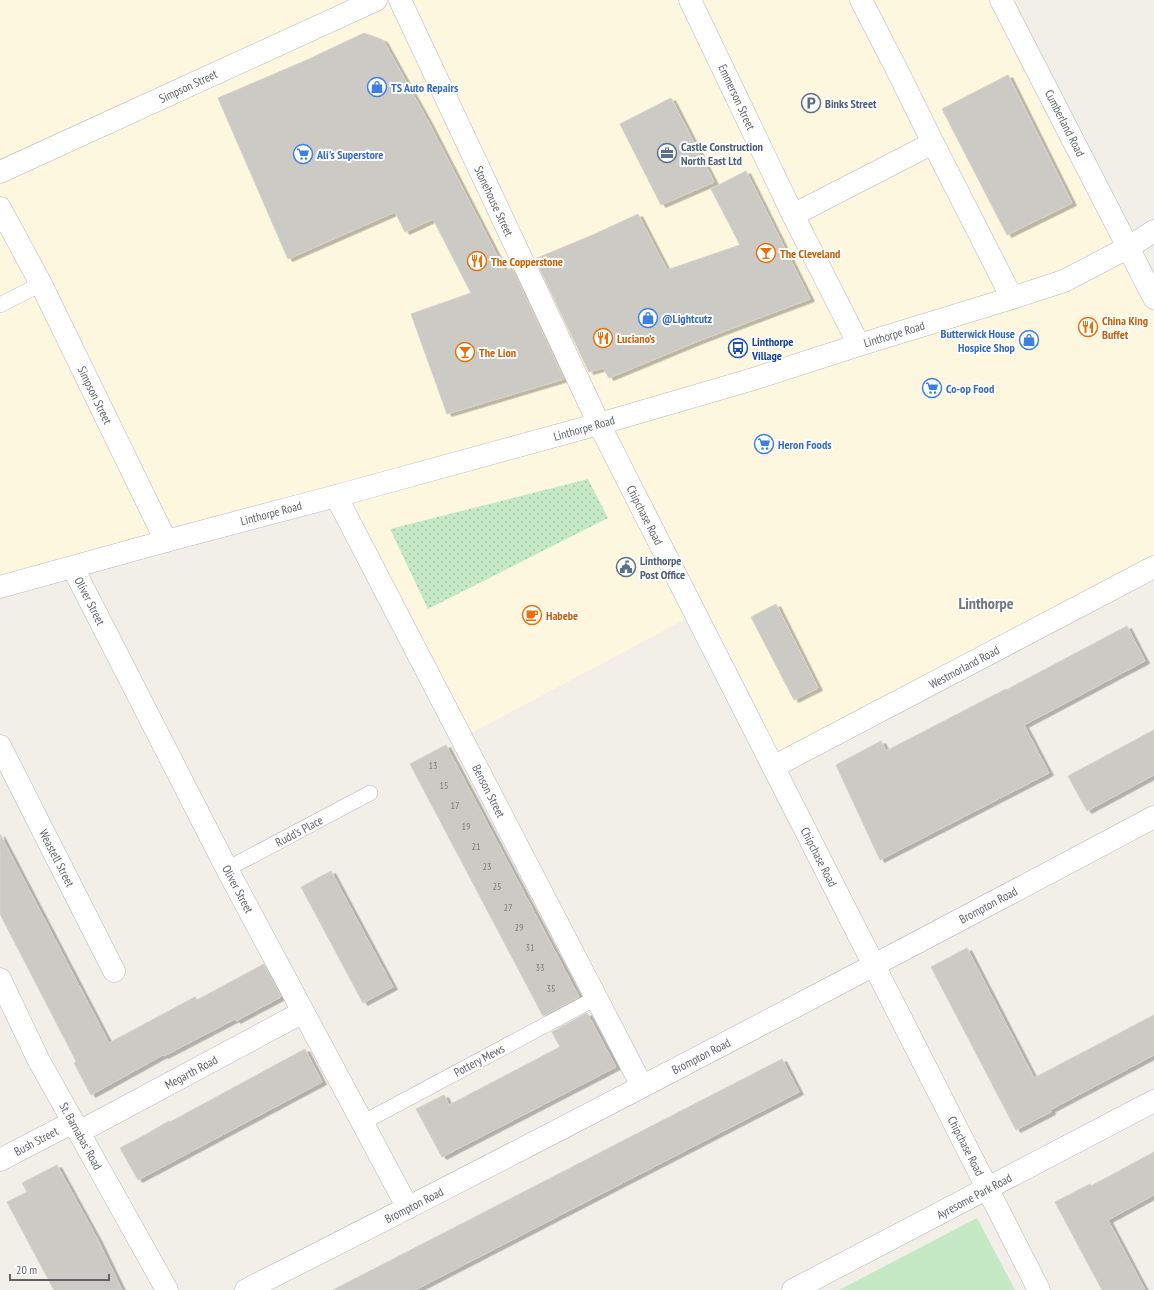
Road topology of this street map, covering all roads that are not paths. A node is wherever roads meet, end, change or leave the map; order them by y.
1 (376, 0) edge
2 (400, 0) edge
3 (690, 0) edge
4 (861, 0) edge
5 (1001, 0) edge
6 (933, 143) junction
7 (0, 172) edge
8 (0, 208) edge
9 (793, 215) junction
10 (1154, 231) edge
11 (1129, 247) junction
12 (41, 284) junction
13 (1012, 298) junction
14 (1154, 298) edge
15 (0, 305) edge
16 (859, 344) junction
17 (599, 424) junction
18 (336, 496) junction
19 (166, 541) junction
20 (1154, 567) edge
21 (73, 568) junction
22 (0, 588) edge
23 (0, 746) edge
24 (773, 767) junction
25 (370, 793) dead end
26 (1154, 817) edge
27 (227, 869) junction
28 (874, 966) junction
29 (114, 971) dead end
30 (0, 979) edge
31 (596, 998) junction
32 (303, 1012) junction
33 (642, 1086) junction
34 (1154, 1101) edge
35 (362, 1122) junction
36 (76, 1127) junction
37 (0, 1160) edge
38 (988, 1189) junction
39 (408, 1208) junction
40 (167, 1290) edge
41 (246, 1290) edge
42 (793, 1290) edge
43 (1040, 1290) edge

1 - 7 street, Simpson Street
2 - 17 street, Stonehouse Street
3 - 9 street, Emmerson Street
4 - 6 street
5 - 11 street, Cumberland Road
6 - 9 street
6 - 13 street
8 - 12 street, Simpson Street
9 - 16 street, Emmerson Street
10 - 11 street, Linthorpe Road
11 - 13 street, Linthorpe Road
11 - 14 street, Cumberland Road
12 - 15 lane
12 - 19 street, Simpson Street
13 - 16 street, Linthorpe Road
16 - 17 street, Linthorpe Road
17 - 18 street, Linthorpe Road
17 - 24 street, Chipchase Road
18 - 19 street, Linthorpe Road
18 - 31 street, Benson Street
19 - 21 street, Linthorpe Road
20 - 24 street, Westmorland Road
21 - 22 street, Linthorpe Road
21 - 27 street, Oliver Street
23 - 29 street, Weastell Street
24 - 28 street, Chipchase Road
25 - 27 lane, Rudd's Place
26 - 28 street, Brompton Road
27 - 32 street, Oliver Street
28 - 33 street, Brompton Road
28 - 38 street, Chipchase Road
30 - 36 street, St. Barnabas' Road
31 - 33 street, Benson Street
31 - 35 lane, Pottery Mews
32 - 35 street, Oliver Street
32 - 36 street, Megarth Road
33 - 39 street, Brompton Road
34 - 38 street, Ayresome Park Road
35 - 39 street, Oliver Street
36 - 37 street, Bush Street
36 - 40 street, St. Barnabas' Road
38 - 42 street, Ayresome Park Road
38 - 43 street, Chipchase Road
39 - 41 street, Brompton Road

